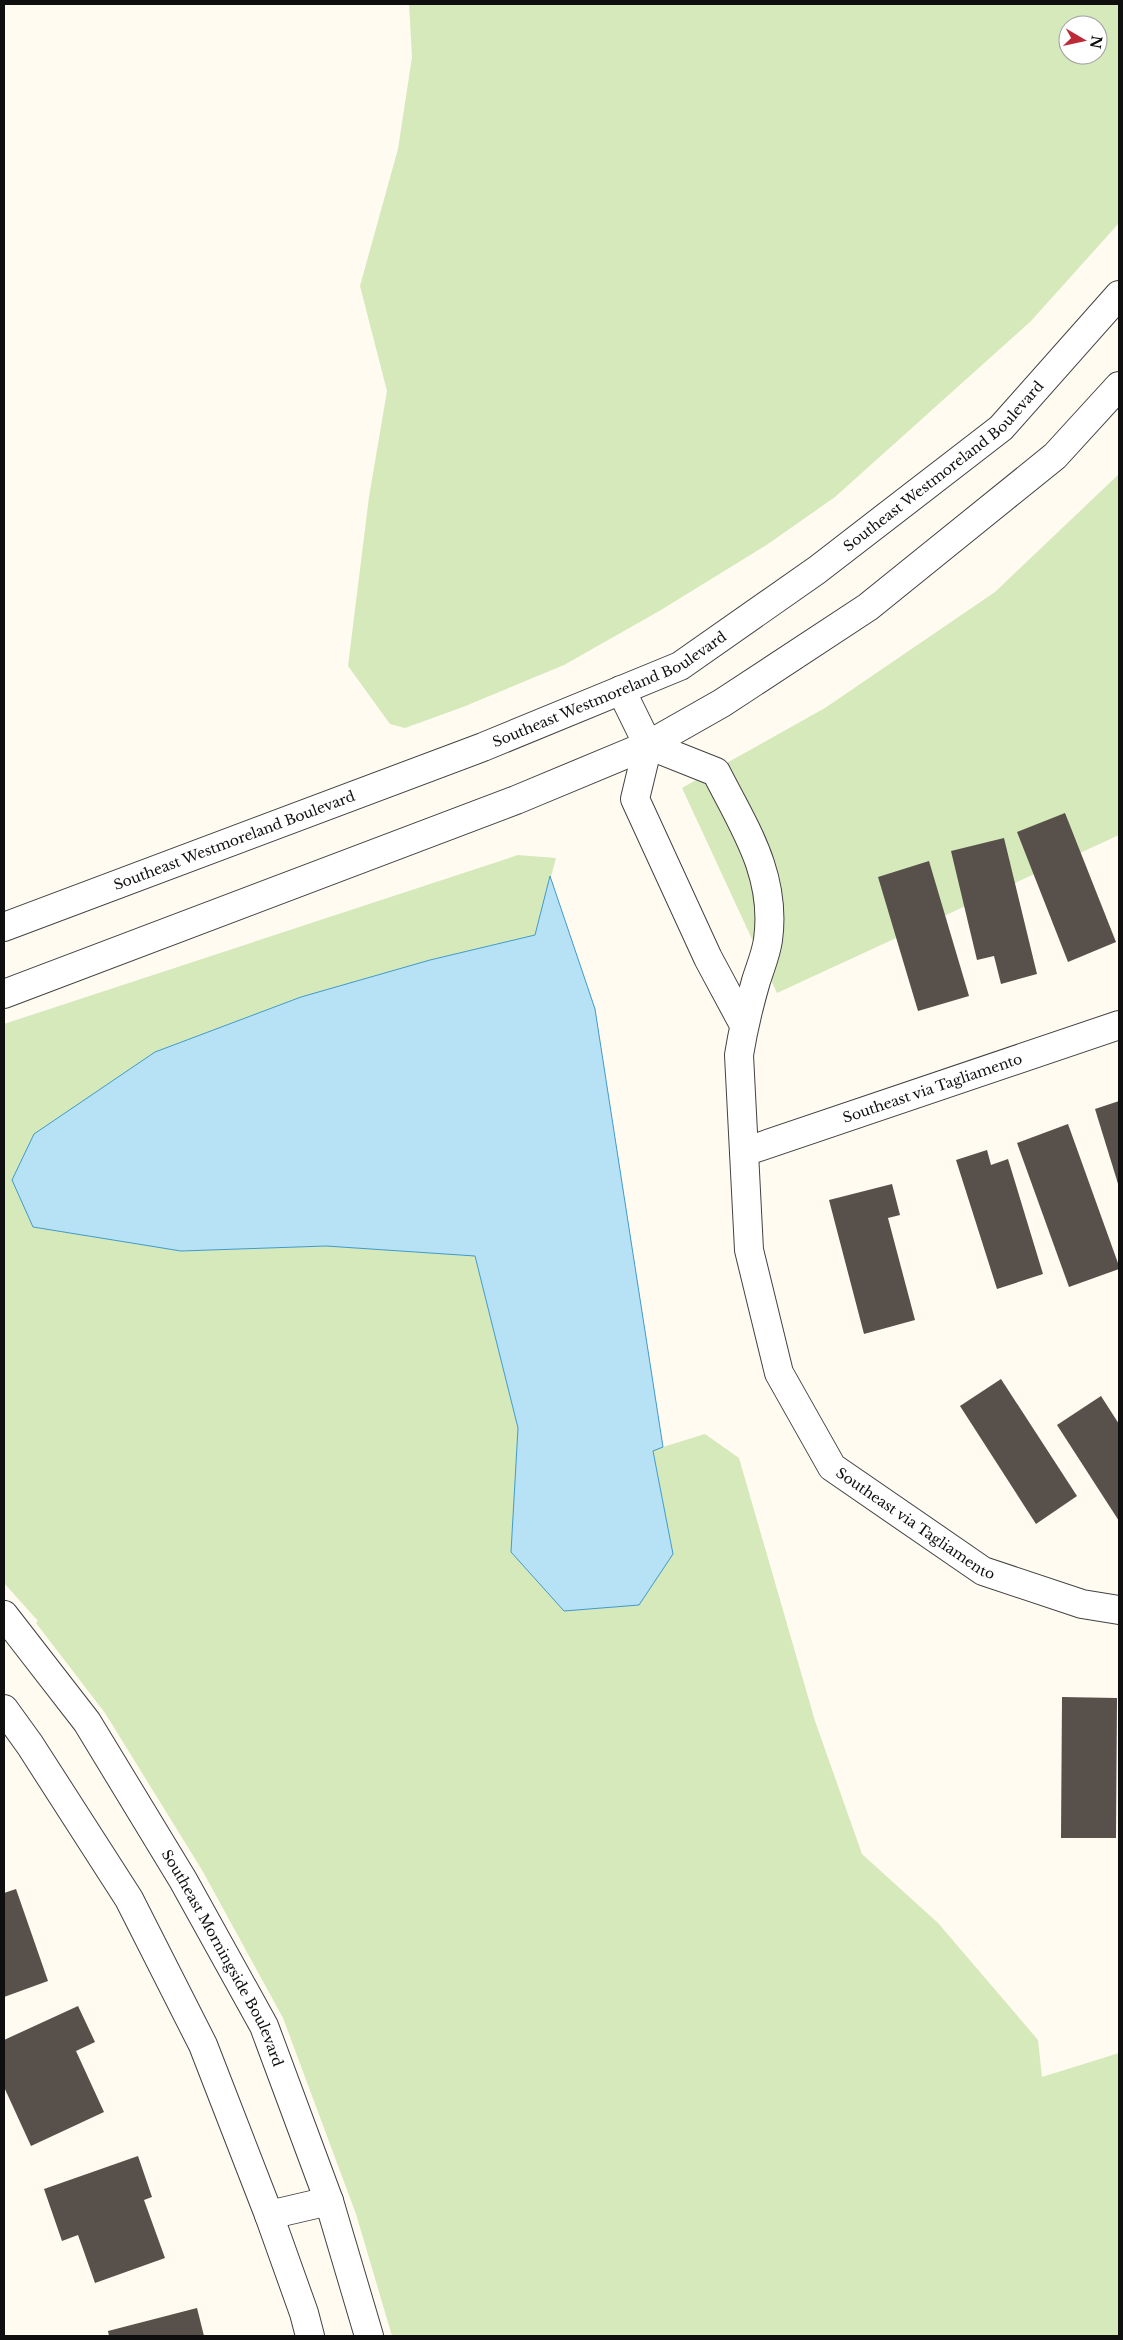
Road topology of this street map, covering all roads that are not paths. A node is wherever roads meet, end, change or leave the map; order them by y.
1 (1119, 295) edge
2 (1119, 386) edge
3 (621, 690) junction
4 (648, 745) junction
5 (4, 927) edge
6 (4, 994) edge
7 (744, 1024) junction
8 (1119, 1025) edge
9 (744, 1152) junction
10 (1119, 1610) edge
11 (5, 1619) edge
12 (4, 1709) edge
13 (329, 2201) junction
14 (269, 2215) junction
15 (310, 2336) edge
16 (369, 2336) edge

1 - 3 street, Southeast Westmoreland Boulevard
2 - 4 street
3 - 4 street
3 - 5 street, Southeast Westmoreland Boulevard
4 - 6 street
4 - 7 street
4 - 7 street, Southeast via Tagliamento
7 - 9 street, Southeast via Tagliamento
8 - 9 street, Southeast via Tagliamento
9 - 10 street, Southeast via Tagliamento
11 - 13 street, Southeast Morningside Boulevard
12 - 14 street
13 - 14 street
13 - 16 street, Southeast Morningside Boulevard
14 - 15 street

